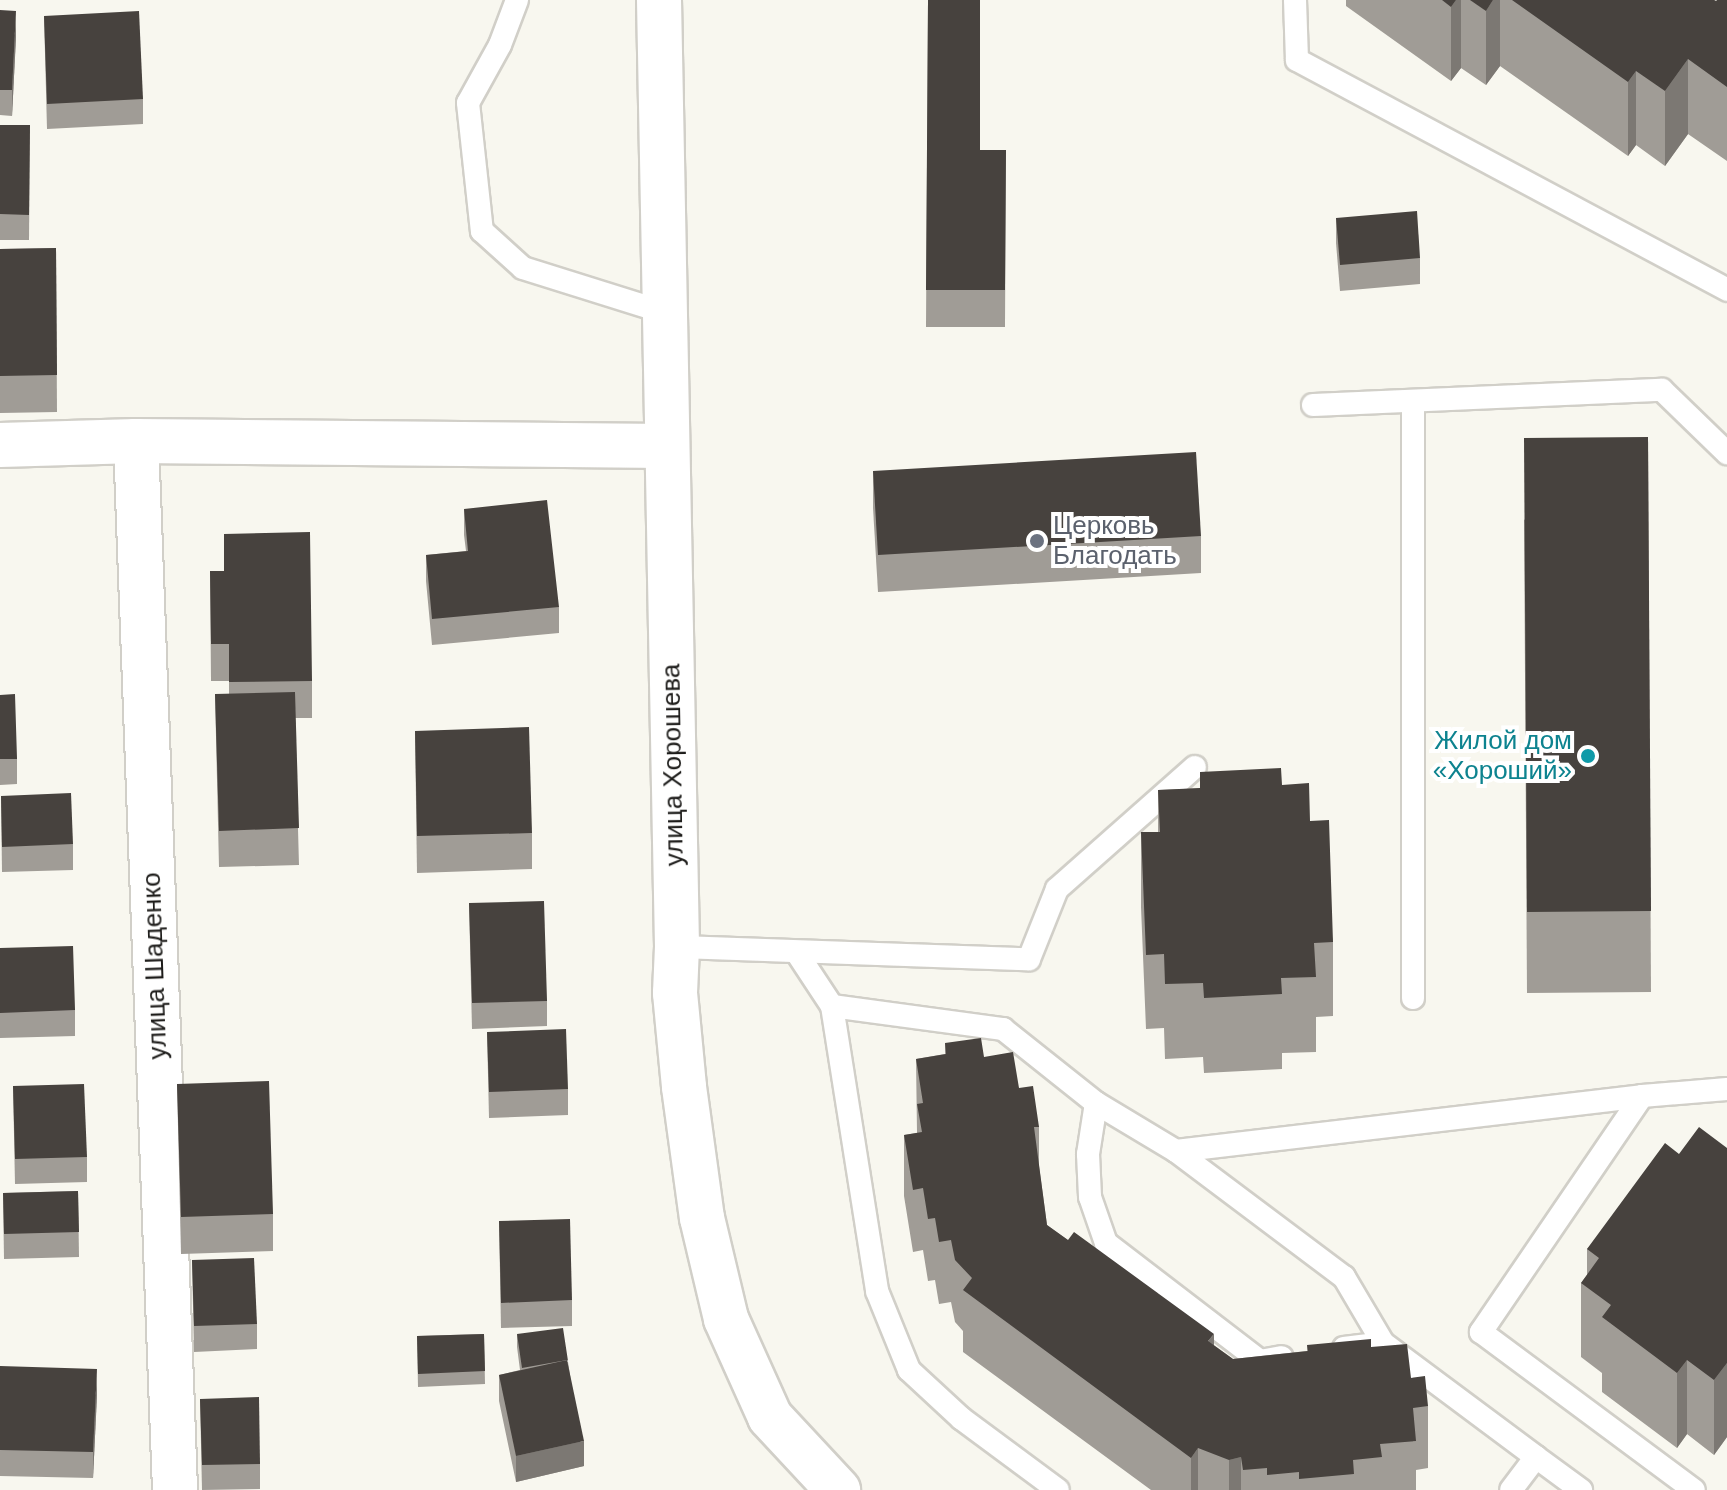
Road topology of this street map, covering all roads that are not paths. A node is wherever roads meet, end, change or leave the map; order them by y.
1 (517, 0) edge
2 (659, 0) edge
3 (1295, 0) edge
4 (1727, 290) edge
5 (663, 312) junction
6 (1413, 401) junction
7 (1313, 405) dead end
8 (136, 441) junction
9 (0, 445) edge
10 (666, 446) junction
11 (1727, 453) edge
12 (1195, 767) dead end
13 (677, 947) junction
14 (797, 953) junction
15 (1413, 998) dead end
16 (832, 1006) junction
17 (1727, 1089) edge
18 (1642, 1096) junction
19 (1096, 1103) junction
20 (1176, 1151) junction
21 (1383, 1343) junction
22 (1536, 1457) junction
23 (175, 1490) edge
24 (838, 1490) edge
25 (1058, 1490) edge
26 (1511, 1490) edge
27 (1581, 1490) edge
28 (1694, 1490) edge

1 - 5 lane
2 - 5 street, улица Хорошева
3 - 4 lane
5 - 10 street, улица Хорошева
6 - 7 lane
6 - 11 lane
6 - 15 lane
8 - 9 street
8 - 10 street
8 - 23 street, улица Шаденко
10 - 13 street, улица Хорошева
12 - 14 lane
13 - 14 lane
13 - 24 street, улица Хорошева
14 - 16 lane
16 - 19 lane
16 - 25 lane
17 - 18 lane
18 - 20 lane
18 - 28 lane
19 - 20 lane
19 - 21 lane
20 - 21 lane
21 - 22 lane
22 - 26 lane
22 - 27 lane

